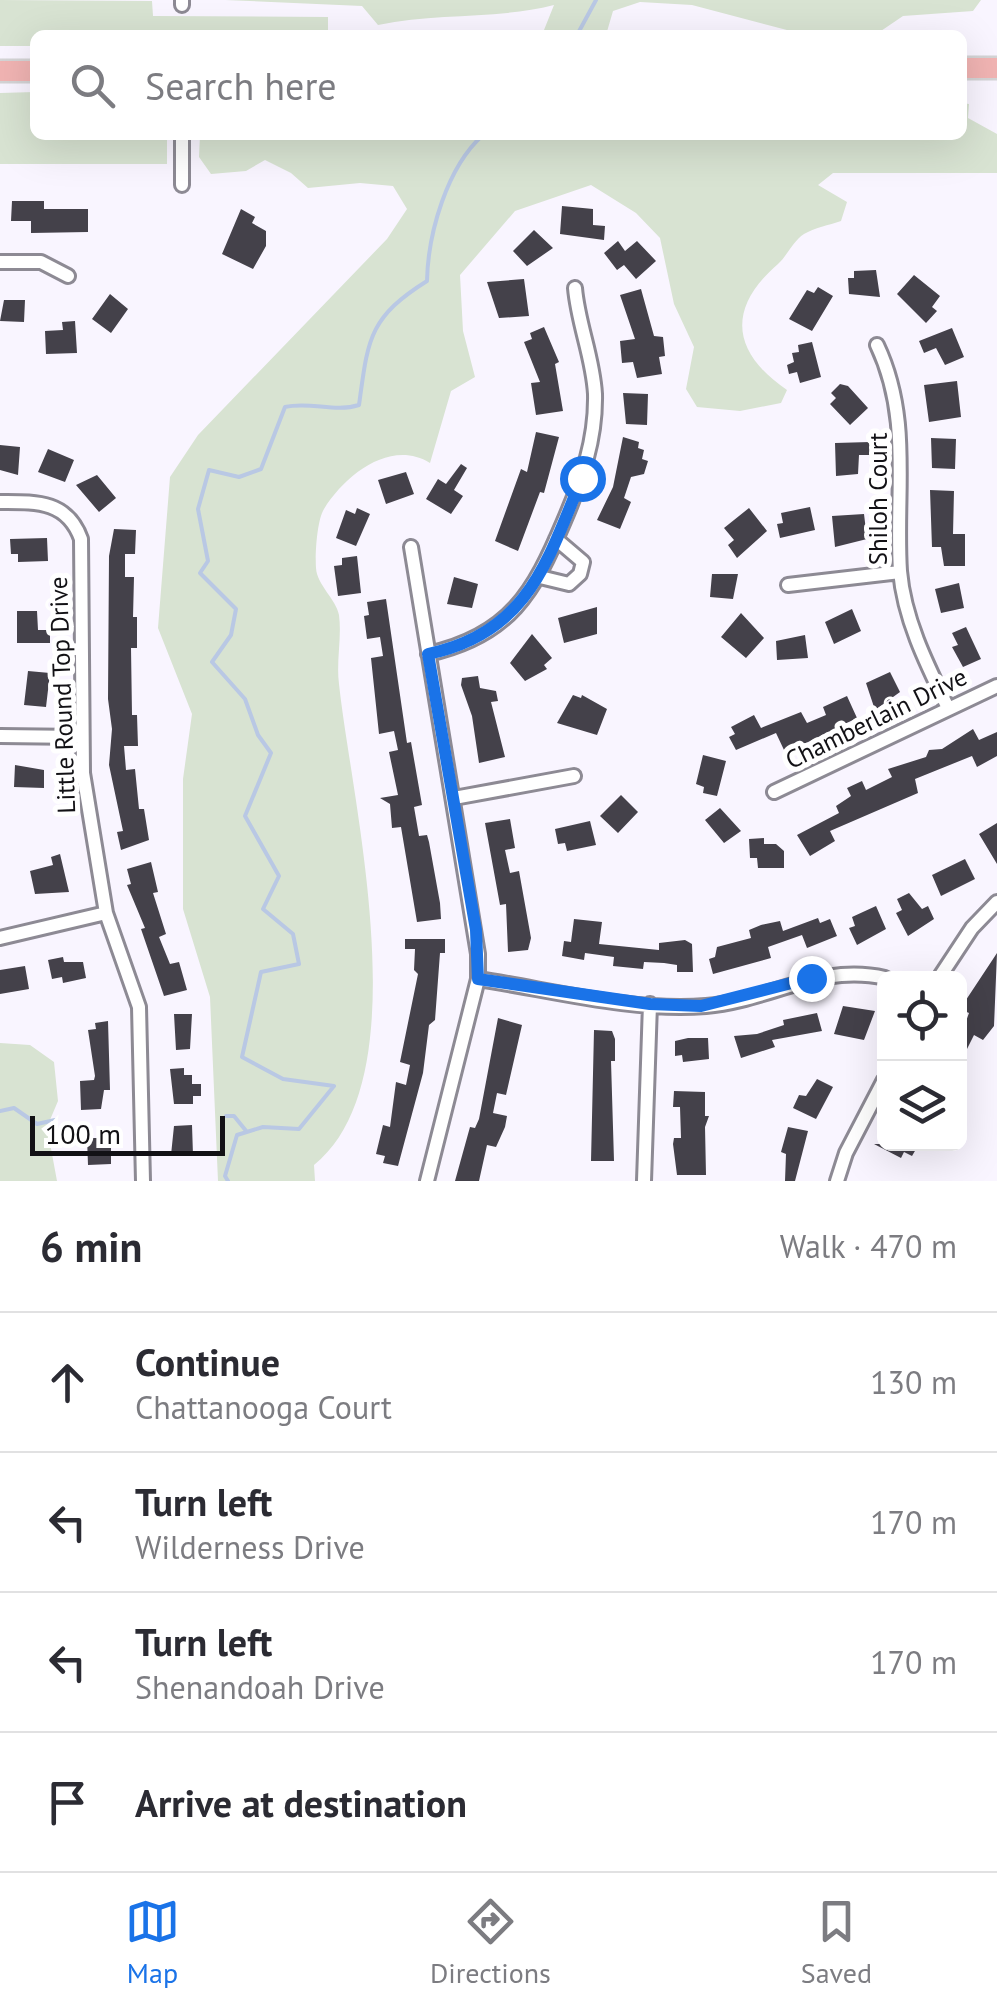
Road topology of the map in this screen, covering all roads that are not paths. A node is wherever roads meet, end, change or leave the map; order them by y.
1 (967, 68) edge
2 (997, 68) edge
3 (0, 71) edge
4 (30, 71) edge
5 (182, 140) edge
6 (182, 185) dead end
7 (0, 262) edge
8 (68, 276) dead end
9 (575, 288) dead end
10 (876, 345) dead end
11 (0, 502) edge
12 (556, 538) junction
13 (411, 547) dead end
14 (900, 572) junction
15 (540, 577) junction
16 (788, 585) dead end
17 (428, 654) junction
18 (997, 686) edge
19 (948, 708) junction
20 (0, 736) edge
21 (80, 736) junction
22 (574, 776) dead end
23 (774, 792) dead end
24 (454, 798) junction
25 (997, 902) edge
26 (106, 913) junction
27 (0, 938) edge
28 (944, 971) edge
29 (877, 978) edge
30 (478, 979) junction
31 (650, 1004) junction
32 (877, 1093) edge
33 (143, 1181) edge
34 (427, 1181) edge
35 (644, 1181) edge
36 (837, 1181) edge

1 - 2 main road
3 - 4 main road
5 - 6 street
7 - 8 street
9 - 12 street
10 - 14 street, Shiloh Court
11 - 21 street, Little Round Top Drive
12 - 15 street
12 - 15 street
13 - 17 street
14 - 16 street
14 - 19 street, Shiloh Court
15 - 17 street
17 - 24 street
18 - 19 street, Chamberlain Drive
19 - 23 street, Chamberlain Drive
20 - 21 street
21 - 26 street, Little Round Top Drive
22 - 24 street
24 - 30 street
25 - 28 street
26 - 27 street
26 - 33 street, Little Round Top Drive
29 - 31 street
30 - 31 street
30 - 34 street
31 - 35 street
32 - 36 street

